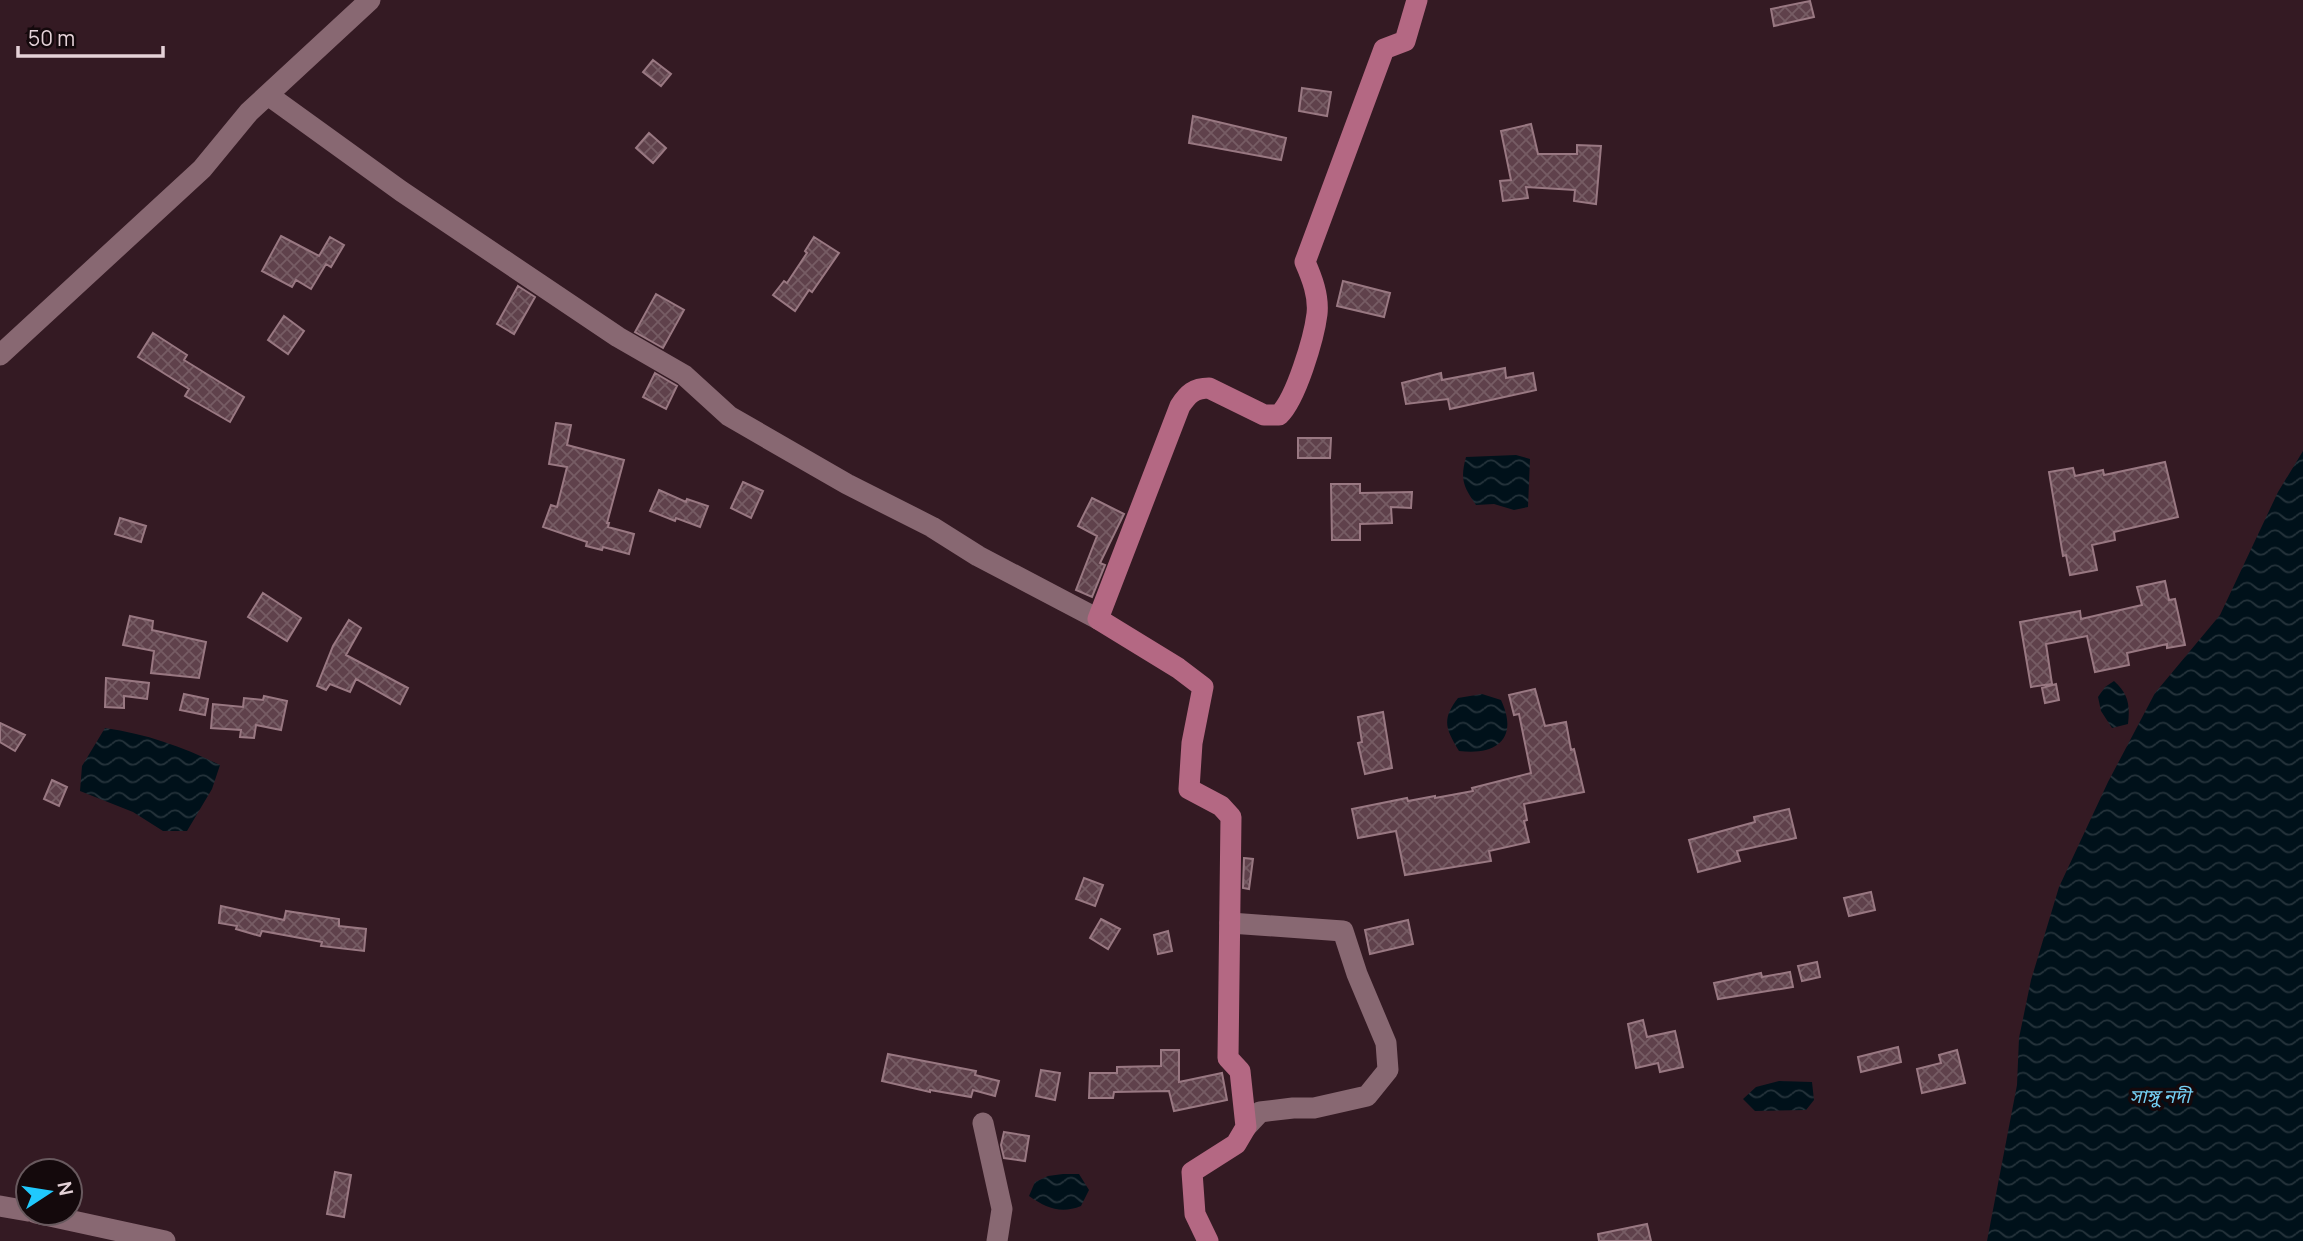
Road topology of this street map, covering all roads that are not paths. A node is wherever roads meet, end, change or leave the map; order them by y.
1 (370, 0) edge
2 (1417, 0) edge
3 (268, 95) junction
4 (0, 355) edge
5 (1098, 618) junction
6 (1230, 923) junction
7 (983, 1124) dead end
8 (1246, 1127) junction
9 (84, 1223) edge
10 (165, 1241) edge
11 (997, 1241) edge
12 (1208, 1241) edge

1 - 3 street
2 - 5 main road
3 - 4 street
3 - 5 street
5 - 6 main road
6 - 8 main road
6 - 8 street
7 - 11 street
8 - 12 main road
9 - 10 street

